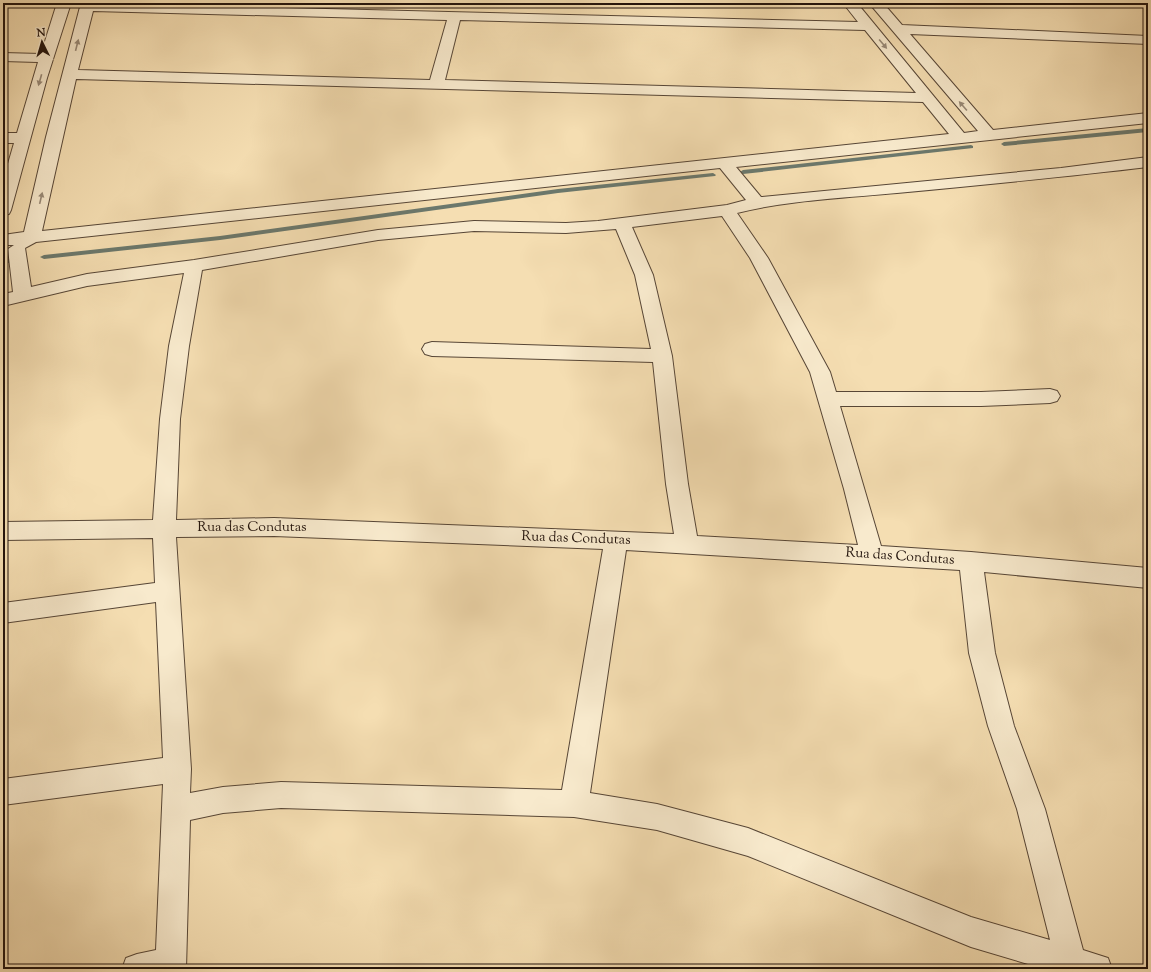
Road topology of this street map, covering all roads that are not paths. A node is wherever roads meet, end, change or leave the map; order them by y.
1 (64, 3) edge
2 (850, 3) edge
3 (876, 3) edge
4 (87, 5) edge
5 (455, 15) junction
6 (868, 26) junction
7 (898, 29) junction
8 (1148, 40) edge
9 (3, 57) edge
10 (47, 58) junction
11 (70, 74) junction
12 (436, 85) junction
13 (928, 98) junction
14 (1148, 118) edge
15 (989, 135) junction
16 (3, 138) edge
17 (24, 138) junction
18 (960, 138) junction
19 (1148, 162) edge
20 (729, 169) junction
21 (757, 204) junction
22 (3, 210) edge
23 (727, 210) junction
24 (622, 224) junction
25 (32, 236) junction
26 (10, 250) edge
27 (194, 266) junction
28 (23, 294) junction
29 (3, 300) edge
30 (432, 349) dead end
31 (662, 356) junction
32 (1050, 396) dead end
33 (830, 399) junction
34 (164, 528) junction
35 (3, 531) edge
36 (616, 540) junction
37 (687, 543) junction
38 (872, 555) junction
39 (971, 562) junction
40 (1148, 578) edge
41 (168, 591) junction
42 (3, 612) edge
43 (177, 769) junction
44 (3, 792) edge
45 (574, 804) junction
46 (176, 809) junction
47 (1071, 962) junction
48 (171, 966) edge
49 (137, 969) edge
50 (1097, 969) edge

1 - 10 street
2 - 6 street
3 - 7 street
4 - 5 street
11 -> 4 street
5 - 6 street
5 - 12 street
6 -> 13 street
7 - 8 street
15 -> 7 street
9 - 10 street
10 -> 17 street
11 - 12 street
25 -> 11 street
12 - 13 street
13 - 18 street
14 - 15 street
15 - 18 street
16 - 17 street
17 - 22 street
18 - 20 street
19 - 21 street
20 - 21 street
20 - 25 street
21 - 23 street
23 - 24 street
23 - 33 street
24 - 27 street
24 - 31 street
25 - 26 street
26 - 28 street
27 - 28 street
27 - 34 street
28 - 29 street
30 - 31 street
31 - 37 street
32 - 33 street
33 - 38 street
34 - 35 street, Rua das Condutas
34 - 36 street, Rua das Condutas
34 - 41 street
36 - 37 street, Rua das Condutas
36 - 45 street
37 - 38 street, Rua das Condutas
38 - 39 street, Rua das Condutas
39 - 40 street, Rua das Condutas
39 - 47 street
41 - 42 street
41 - 43 street
43 - 44 street
43 - 46 street
45 - 46 street
45 - 47 street
46 - 48 street
47 - 50 street
48 - 49 street

